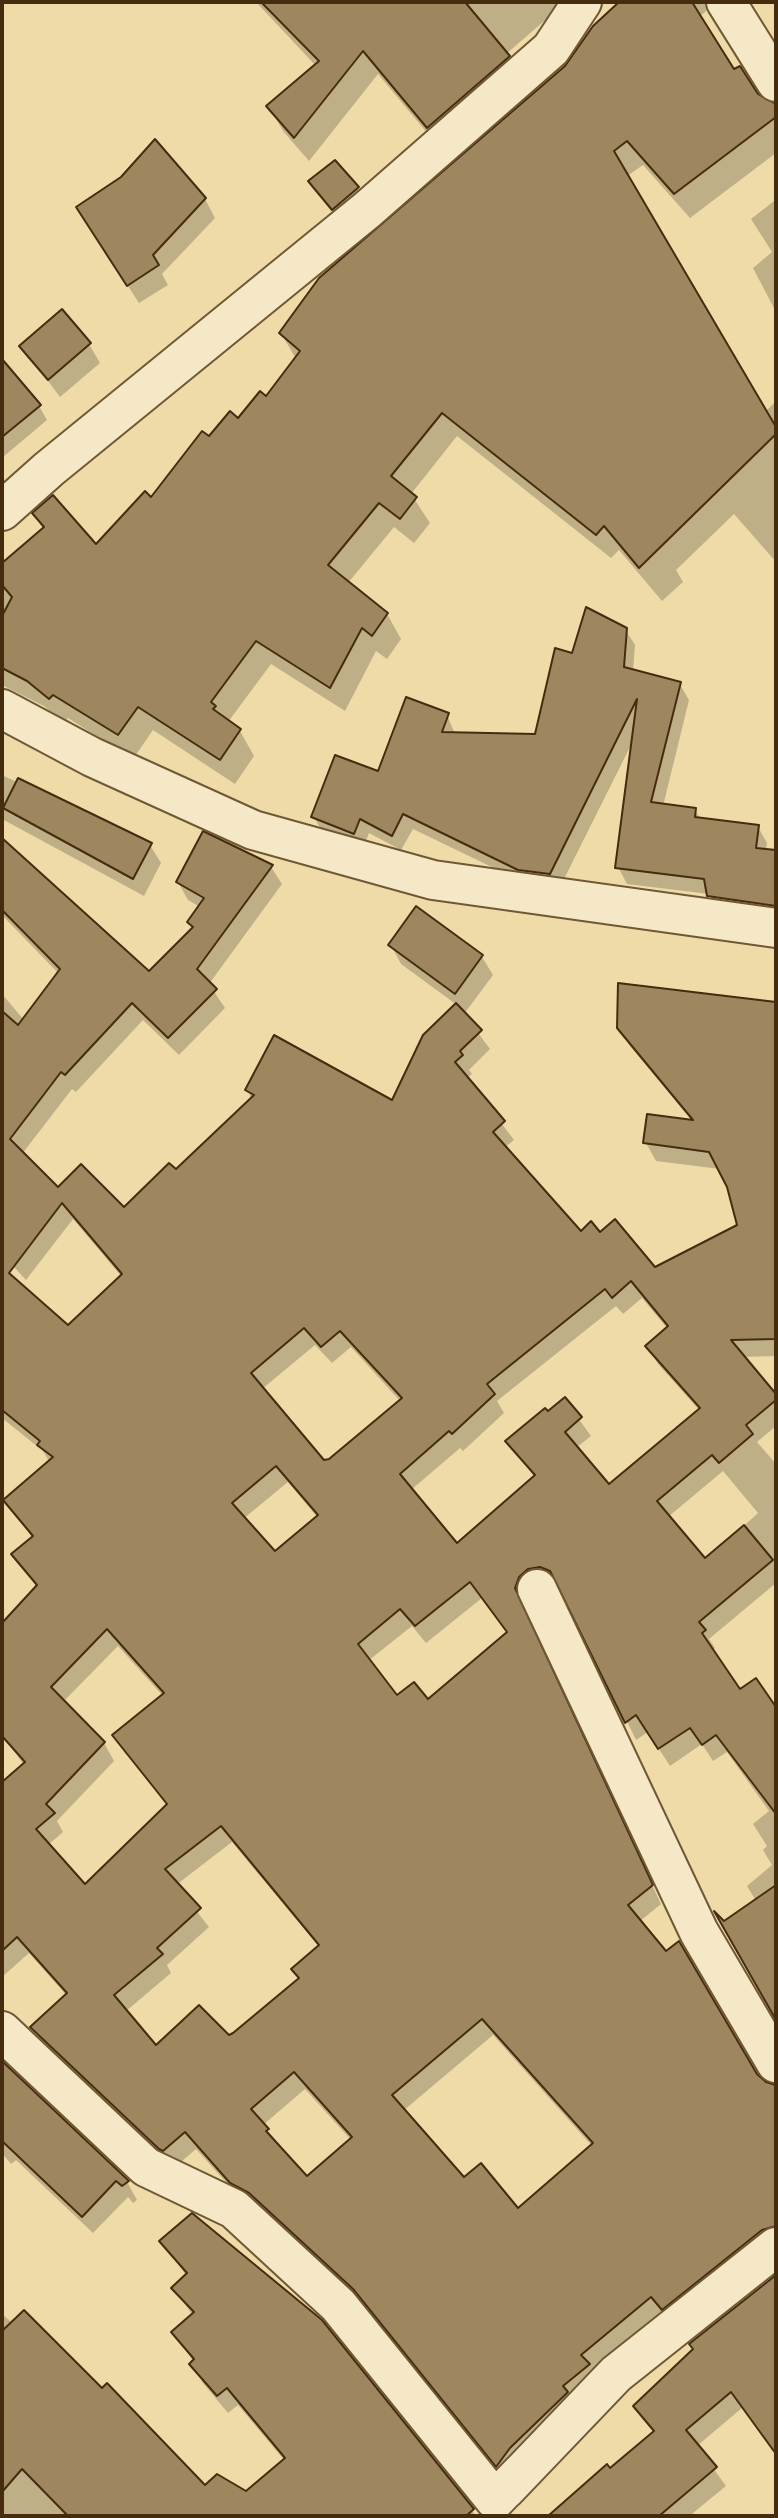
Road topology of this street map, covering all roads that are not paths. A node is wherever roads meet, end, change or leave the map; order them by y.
1 (582, 2) edge
2 (726, 2) edge
3 (776, 82) edge
4 (2, 511) edge
5 (2, 709) edge
6 (776, 928) edge
7 (537, 1589) dead end
8 (2, 2031) edge
9 (776, 2063) edge
10 (776, 2247) edge
11 (521, 2473) junction
12 (481, 2516) edge

1 - 4 street
2 - 3 street
5 - 6 street
7 - 9 street
8 - 11 street
10 - 11 street
11 - 12 street

